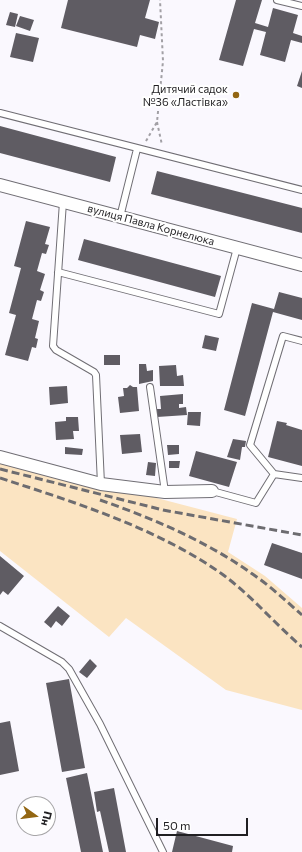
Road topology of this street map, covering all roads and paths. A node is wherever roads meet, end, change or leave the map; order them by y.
1 (160, 0) edge
2 (277, 0) edge
3 (302, 6) edge
4 (0, 113) edge
5 (157, 122) junction
6 (139, 150) junction
7 (165, 156) junction
8 (0, 185) edge
9 (302, 190) edge
10 (63, 202) junction
11 (120, 217) junction
12 (237, 248) junction
13 (302, 265) edge
14 (58, 272) junction
15 (302, 341) edge
16 (150, 387) dead end
17 (0, 457) edge
18 (274, 474) junction
19 (302, 478) edge
20 (101, 484) junction
21 (212, 491) joint
22 (165, 492) junction
23 (0, 626) edge
24 (163, 852) edge

1 - 5 path
2 - 3 lane
4 - 6 lane
5 - 6 path
5 - 7 path
6 - 7 lane
6 - 11 lane
7 - 9 lane
8 - 10 street, вулиця Павла Корнелюка
10 - 11 street, вулиця Павла Корнелюка
10 - 14 lane
11 - 12 street, вулиця Павла Корнелюка
12 - 13 street, вулиця Павла Корнелюка
12 - 14 lane
14 - 20 lane
15 - 18 lane
16 - 22 lane
17 - 20 street
18 - 19 lane
18 - 21 lane
20 - 22 street
21 - 22 street
23 - 24 lane

